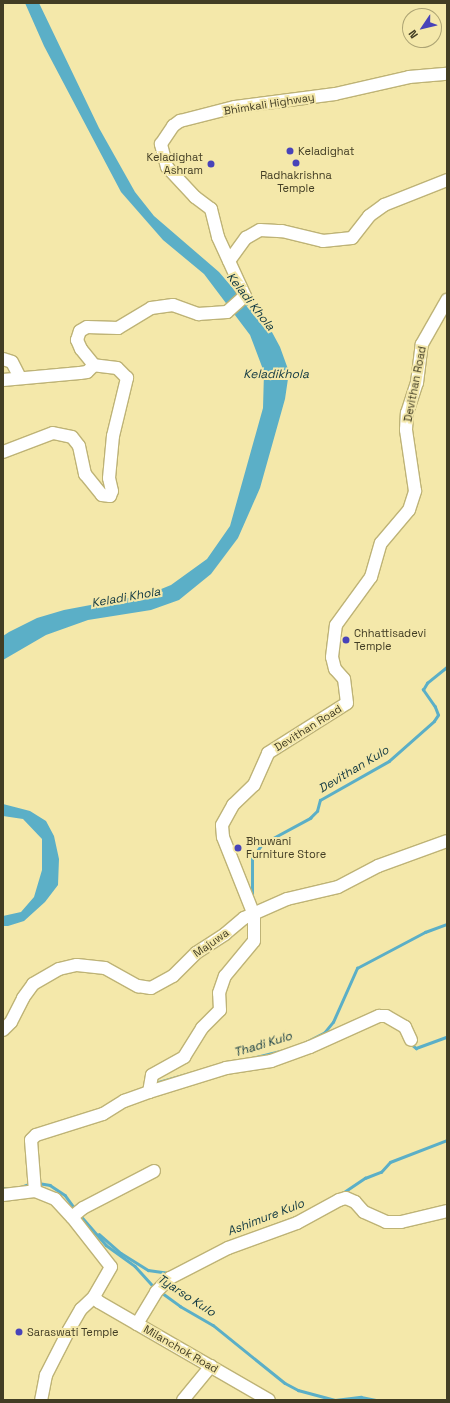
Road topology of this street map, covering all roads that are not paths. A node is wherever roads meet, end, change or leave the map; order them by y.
1 (447, 74) edge
2 (447, 180) edge
3 (229, 261) junction
4 (447, 300) edge
5 (3, 359) edge
6 (94, 366) junction
7 (20, 378) junction
8 (3, 380) edge
9 (3, 452) edge
10 (447, 841) edge
11 (254, 915) junction
12 (3, 1030) edge
13 (411, 1040) dead end
14 (149, 1090) junction
15 (154, 1171) dead end
16 (36, 1184) junction
17 (3, 1195) edge
18 (447, 1211) edge
19 (72, 1217) junction
20 (94, 1297) junction
21 (137, 1324) junction
22 (211, 1366) junction
23 (41, 1400) edge
24 (183, 1400) edge
25 (269, 1400) edge

1 - 3 street, Bhimkali Highway
2 - 3 street
3 - 6 street, Bhimkali Highway
4 - 11 street, Devithan Road
5 - 7 street
6 - 7 street
6 - 9 street
7 - 8 street
10 - 11 street, Majuwa
11 - 12 street, Majuwa
11 - 14 street, Devithan Road
13 - 14 street
14 - 16 street
15 - 19 street
16 - 17 street
16 - 19 street
18 - 21 street
19 - 20 street
20 - 21 street, Milanchok Road
20 - 23 street
21 - 22 street, Milanchok Road
22 - 24 street
22 - 25 street, Milanchok Road

